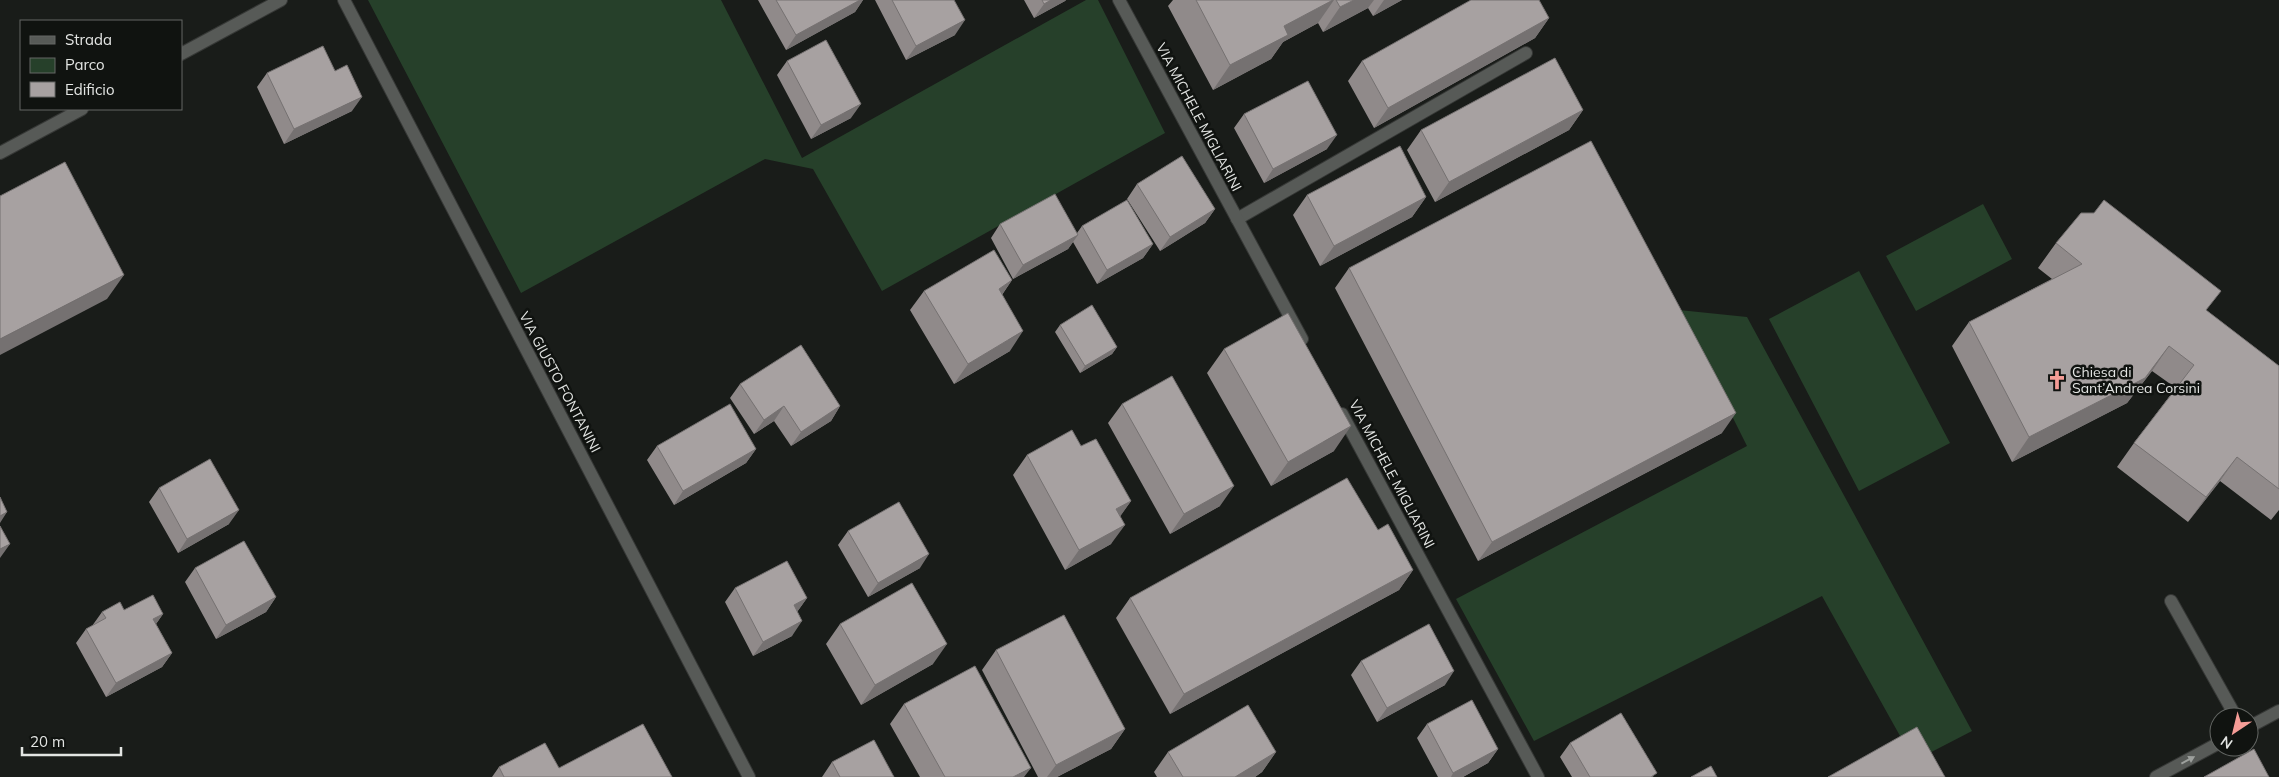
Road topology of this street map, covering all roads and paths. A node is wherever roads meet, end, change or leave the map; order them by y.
1 (281, 0) edge
2 (344, 0) edge
3 (1119, 0) edge
4 (182, 53) edge
5 (1526, 53) edge
6 (80, 110) edge
7 (0, 153) edge
8 (1237, 219) junction
9 (1308, 350) edge
10 (1336, 402) edge
11 (2171, 601) dead end
12 (2230, 707) edge
13 (2279, 711) edge
14 (2259, 722) edge
15 (2209, 748) edge
16 (749, 777) edge
17 (1538, 777) edge
18 (2156, 777) edge

1 - 4 street
2 - 16 street, VIA GIUSTO FONTANINI
3 - 8 street, VIA MICHELE MIGLIARINI
5 - 8 street
6 - 7 street
8 - 9 street, VIA MICHELE MIGLIARINI
10 - 17 street, VIA MICHELE MIGLIARINI
11 - 12 street
13 - 14 street
18 -> 15 street

